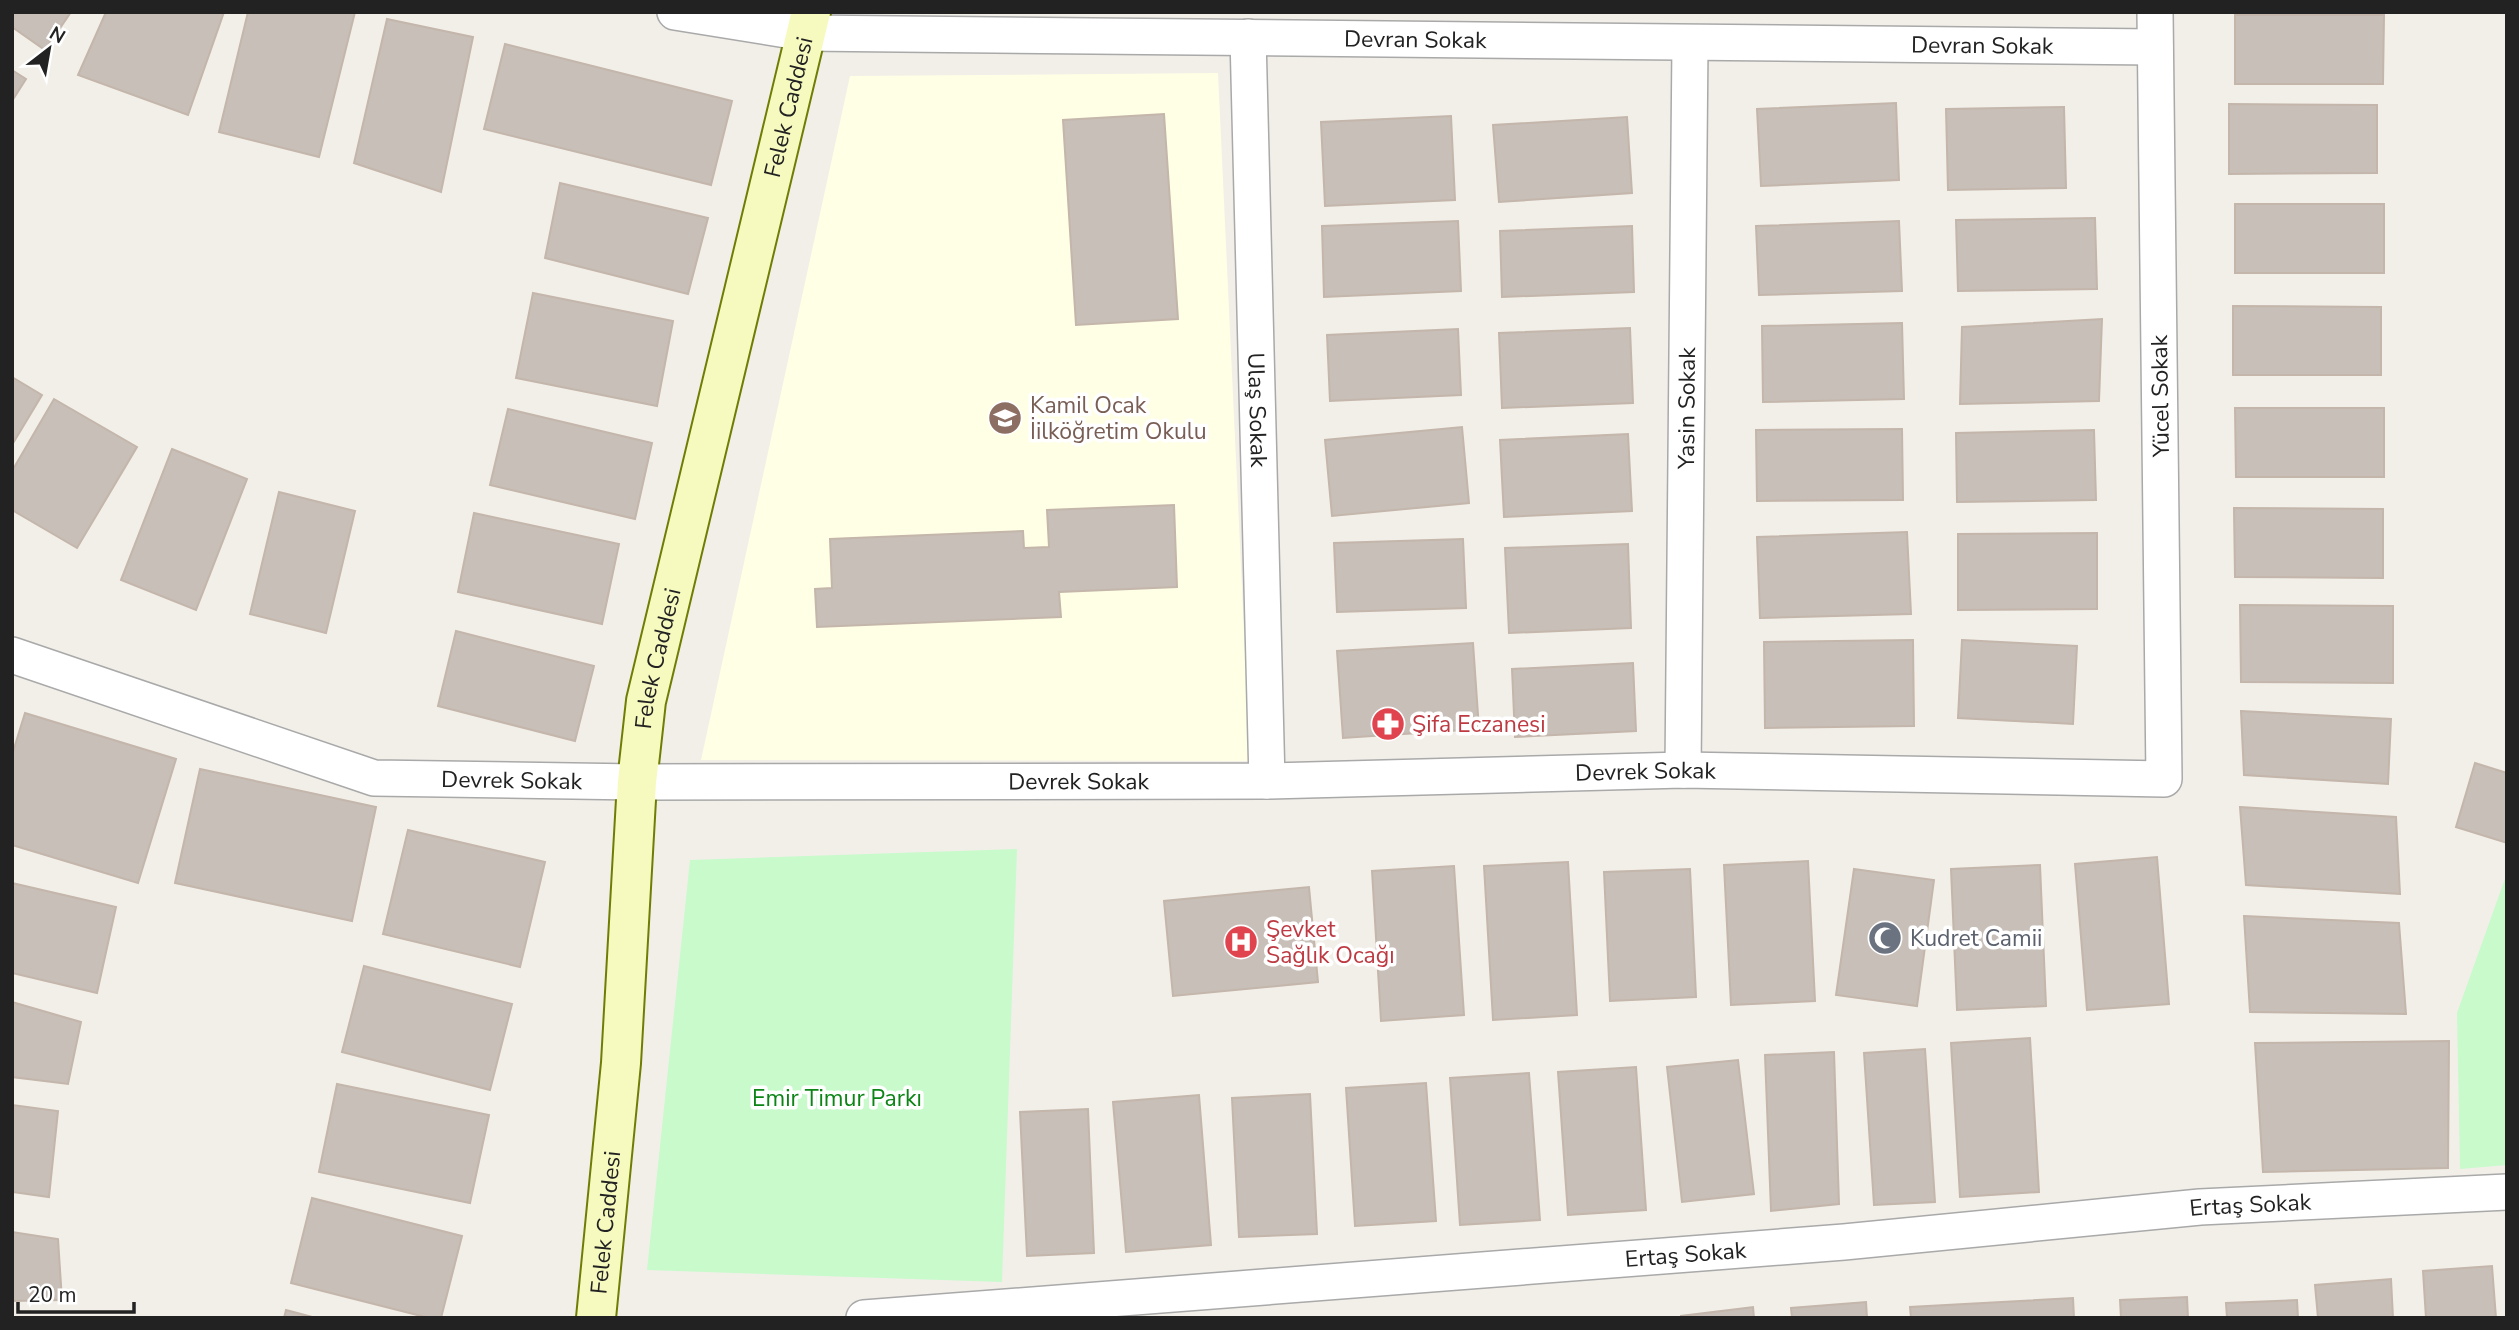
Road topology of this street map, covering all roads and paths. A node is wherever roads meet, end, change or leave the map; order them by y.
1 (675, 12) edge
2 (2155, 12) edge
3 (808, 22) edge
4 (1248, 37) junction
5 (1690, 44) junction
6 (2155, 47) junction
7 (12, 655) edge
8 (1683, 770) junction
9 (2164, 779) joint
10 (1267, 781) junction
11 (637, 782) junction
12 (2507, 1192) edge
13 (596, 1318) edge
14 (864, 1318) edge

1 - 3 street, Devran Sokak
2 - 6 street, Yücel Sokak
3 - 4 street, Devran Sokak
3 - 11 street, Felek Caddesi
4 - 5 street, Devran Sokak
4 - 10 street, Ulaş Sokak
5 - 6 street, Devran Sokak
5 - 8 street, Yasin Sokak
6 - 9 street, Yücel Sokak
7 - 11 street, Devrek Sokak
8 - 9 street, Devrek Sokak
8 - 10 street, Devrek Sokak
10 - 11 street, Devrek Sokak
11 - 13 street, Felek Caddesi
12 - 14 street, Ertaş Sokak

